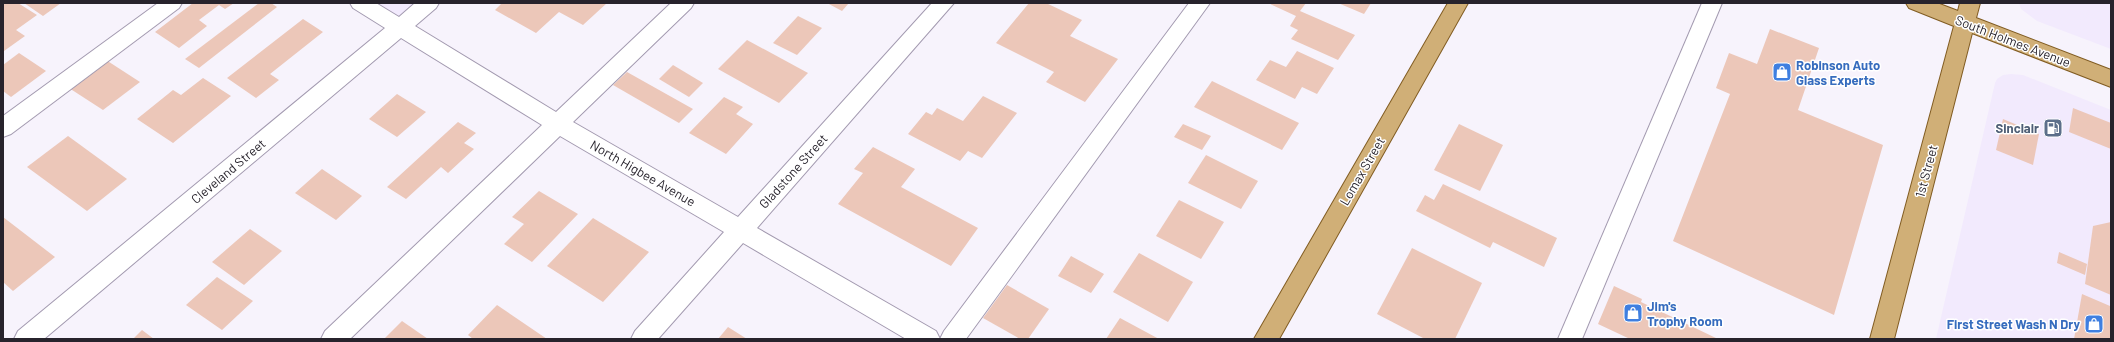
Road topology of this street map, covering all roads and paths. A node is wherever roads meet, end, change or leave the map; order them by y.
1 (172, 3) edge
2 (360, 3) edge
3 (430, 3) edge
4 (684, 3) edge
5 (944, 3) edge
6 (1200, 3) edge
7 (1458, 3) edge
8 (1712, 3) edge
9 (1916, 3) edge
10 (1968, 12) edge
11 (400, 27) junction
12 (2111, 78) edge
13 (558, 124) junction
14 (3, 128) edge
15 (740, 230) junction
16 (26, 339) edge
17 (333, 339) edge
18 (643, 339) edge
19 (928, 339) edge
20 (952, 339) edge
21 (1266, 339) edge
22 (1570, 339) edge
23 (1882, 339) edge

1 - 14 street
2 - 11 street, North Higbee Avenue
3 - 11 street, Cleveland Street
4 - 13 street
5 - 15 street, Gladstone Street
6 - 20 street
7 - 21 main road, Lomax Street
8 - 22 street
9 - 10 main road, South Holmes Avenue
10 - 12 main road, South Holmes Avenue
10 - 23 main road, 1st Street
11 - 13 street, North Higbee Avenue
11 - 16 street, Cleveland Street
13 - 15 street, North Higbee Avenue
13 - 17 street
15 - 18 street, Gladstone Street
15 - 19 street, North Higbee Avenue

